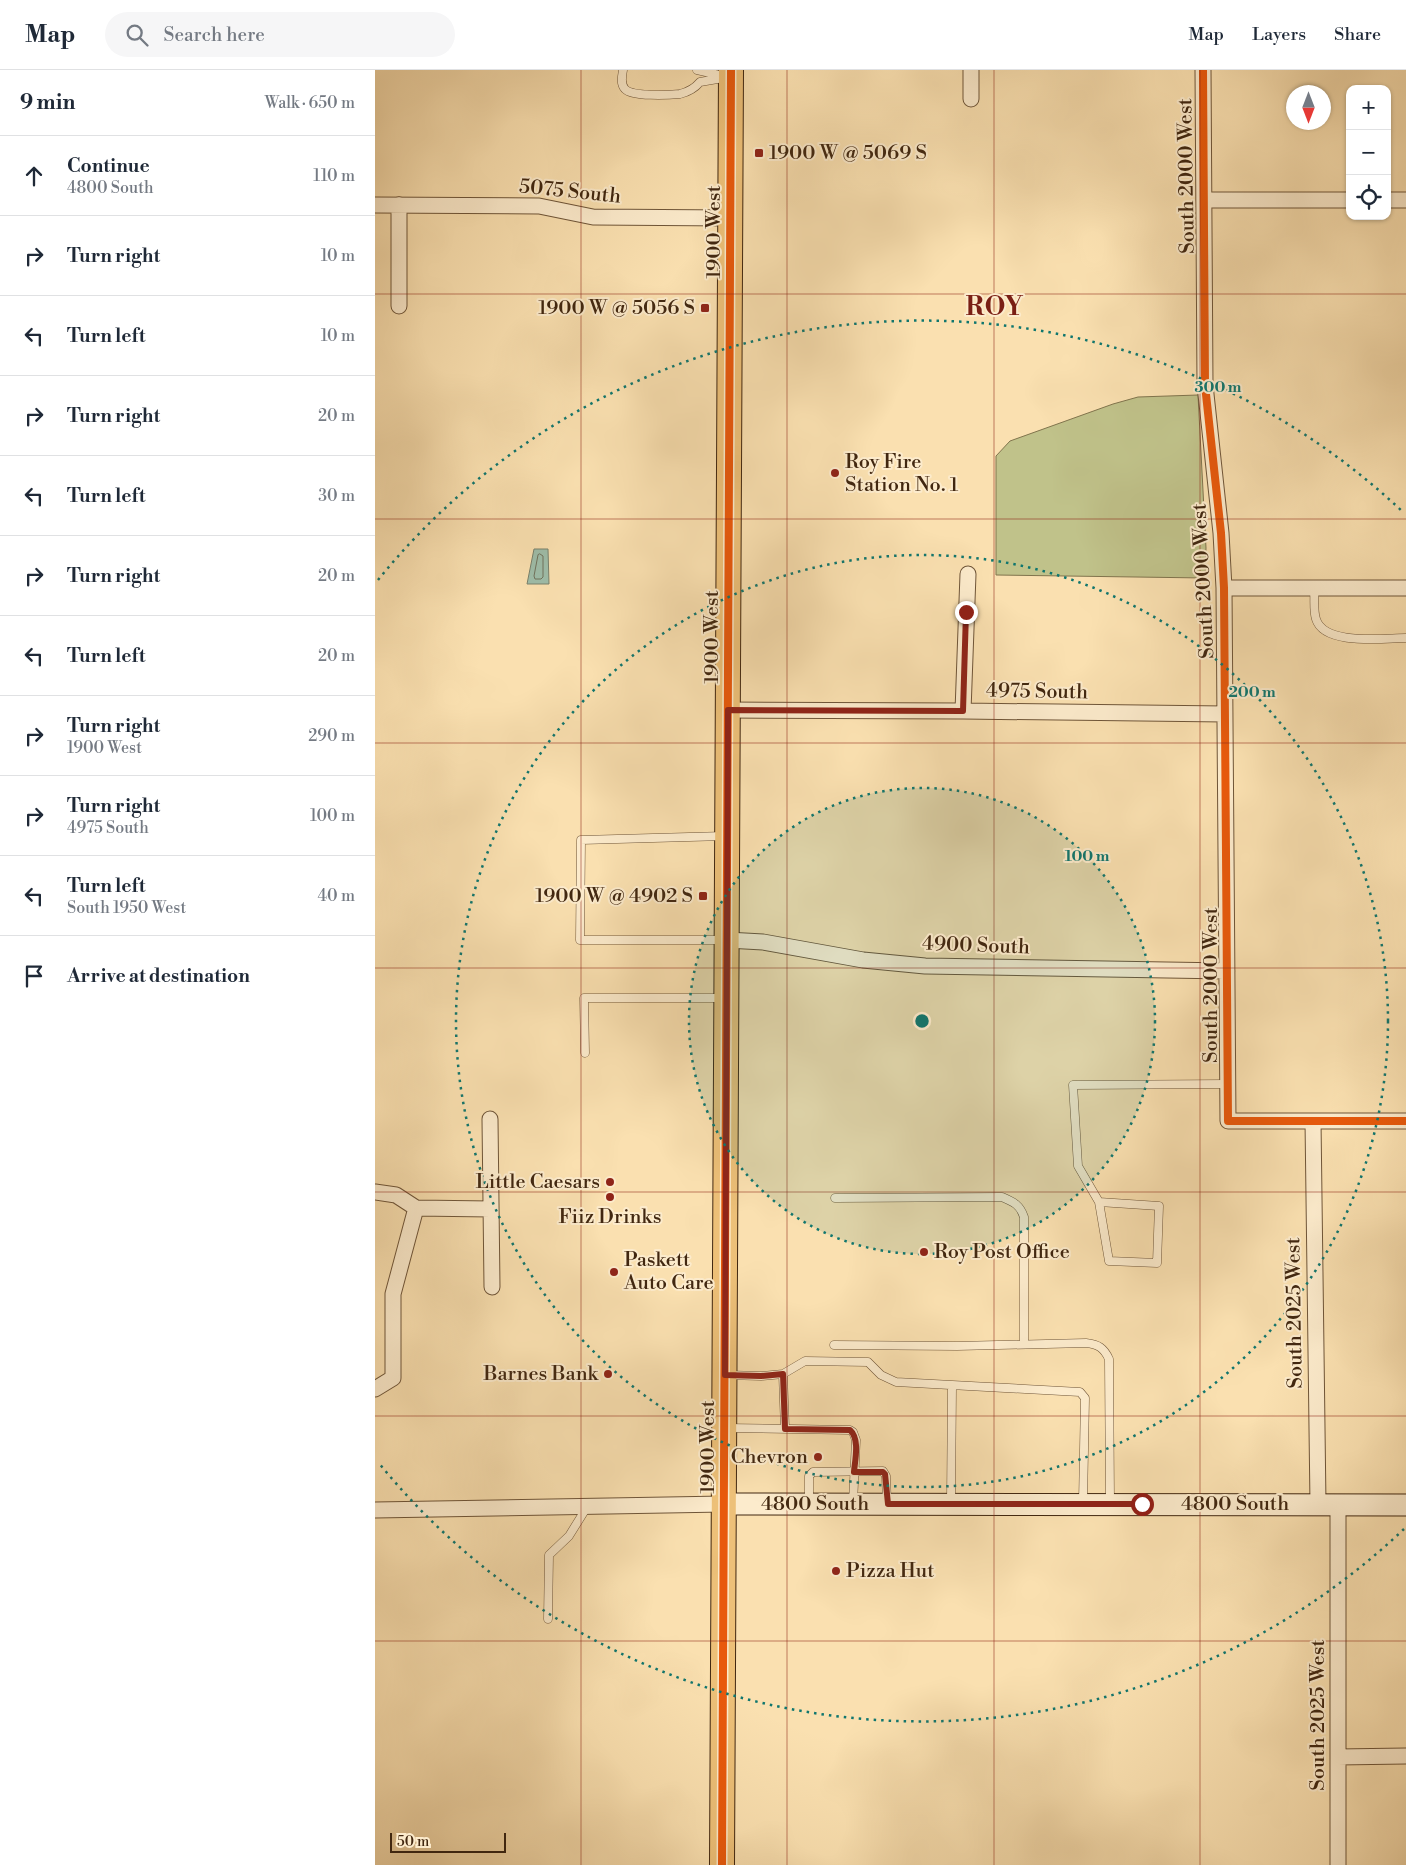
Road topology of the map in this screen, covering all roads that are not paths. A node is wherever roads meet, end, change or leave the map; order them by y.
1 (623, 70) edge
2 (697, 70) edge
3 (971, 70) edge
4 (1203, 70) edge
5 (731, 74) edge
6 (971, 99) dead end
7 (1204, 200) junction
8 (1346, 200) edge
9 (1391, 200) edge
10 (1406, 200) edge
11 (375, 205) edge
12 (399, 205) junction
13 (730, 218) junction
14 (399, 306) dead end
15 (968, 574) dead end
16 (1224, 588) junction
17 (1314, 588) junction
18 (1406, 588) edge
19 (1406, 638) edge
20 (728, 710) junction
21 (963, 711) junction
22 (1225, 714) junction
23 (727, 836) junction
24 (727, 940) junction
25 (1227, 972) junction
26 (726, 998) junction
27 (585, 1053) dead end
28 (1228, 1084) junction
29 (490, 1119) dead end
30 (1313, 1121) junction
31 (1406, 1121) edge
32 (375, 1192) edge
33 (835, 1198) dead end
34 (1099, 1202) junction
35 (417, 1208) junction
36 (491, 1209) junction
37 (492, 1287) dead end
38 (1024, 1344) junction
39 (834, 1345) dead end
40 (783, 1374) junction
41 (725, 1375) junction
42 (952, 1386) junction
43 (375, 1389) edge
44 (724, 1428) junction
45 (785, 1429) junction
46 (854, 1472) junction
47 (724, 1504) junction
48 (809, 1504) junction
49 (853, 1504) junction
50 (888, 1504) junction
51 (951, 1504) junction
52 (1083, 1504) junction
53 (1110, 1504) junction
54 (1328, 1504) junction
55 (588, 1505) junction
56 (1406, 1505) edge
57 (375, 1510) edge
58 (548, 1619) dead end
59 (1406, 1756) edge
60 (1338, 1757) junction
61 (722, 1865) edge
62 (1338, 1865) edge

1 - 5 lane
2 - 5 lane
3 - 6 street
4 - 7 street, South 2000 West
5 - 13 main road, 1900 West
7 - 8 street
7 - 16 street, South 2000 West
9 - 10 street
11 - 12 street, 5075 South
12 - 13 street, 5075 South
12 - 14 street
13 - 20 main road, 1900 West
15 - 21 street
16 - 17 street
16 - 22 street, South 2000 West
17 - 18 street
17 - 19 lane
20 - 21 street, 4975 South
20 - 23 main road, 1900 West
21 - 22 street, 4975 South
22 - 25 street, South 2000 West
23 - 24 main road, 1900 West
23 - 24 lane
24 - 25 street, 4900 South
24 - 26 main road, 1900 West
25 - 28 street, South 2000 West
26 - 27 lane
26 - 41 main road, 1900 West
28 - 30 street, South 2000 West
28 - 34 lane
29 - 36 street
30 - 31 street
30 - 54 street, South 2025 West
32 - 35 street
33 - 38 lane
34 - 34 lane
35 - 36 street
35 - 43 street
36 - 37 street
38 - 39 lane
38 - 53 lane
40 - 41 lane
40 - 42 lane
40 - 45 lane
41 - 44 main road, 1900 West
42 - 51 lane
42 - 52 lane
44 - 45 lane
44 - 47 main road, 1900 West
45 - 46 lane
46 - 48 lane
46 - 49 lane
46 - 50 lane
47 - 48 main road, 4800 South
47 - 55 street, 4800 South
47 - 61 main road, 1900 West
48 - 49 main road, 4800 South
49 - 50 main road, 4800 South
50 - 51 main road, 4800 South
51 - 52 main road, 4800 South
52 - 53 main road, 4800 South
53 - 54 main road, 4800 South
54 - 56 main road, 4800 South
54 - 60 street, South 2025 West
55 - 57 street, 4800 South
55 - 58 lane
59 - 60 street
60 - 62 street, South 2025 West

